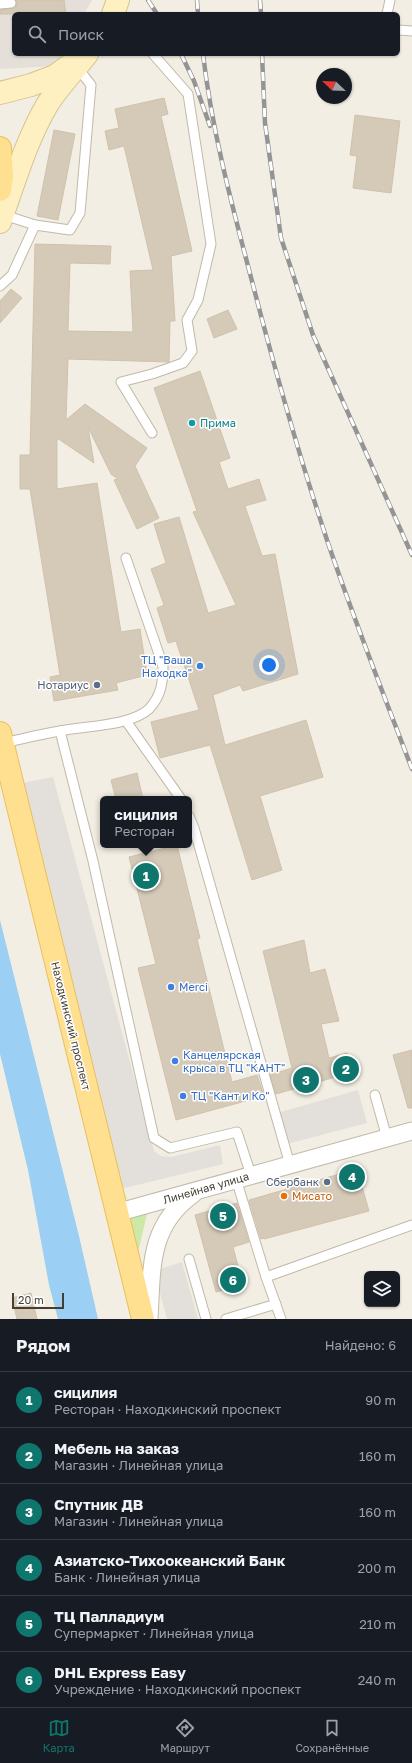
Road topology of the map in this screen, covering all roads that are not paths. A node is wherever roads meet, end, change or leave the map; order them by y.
1 (118, 0) edge
2 (390, 0) edge
3 (11, 3) dead end
4 (0, 4) edge
5 (114, 12) edge
6 (387, 12) edge
7 (400, 30) edge
8 (412, 31) edge
9 (155, 56) edge
10 (79, 60) edge
11 (0, 93) edge
12 (27, 146) junction
13 (0, 148) edge
14 (1, 182) edge
15 (1, 217) edge
16 (35, 225) junction
17 (0, 286) edge
18 (152, 432) dead end
19 (126, 558) dead end
20 (126, 721) junction
21 (60, 731) junction
22 (1, 738) edge
23 (179, 796) edge
24 (192, 824) edge
25 (375, 1095) dead end
26 (412, 1131) edge
27 (387, 1138) junction
28 (290, 1165) junction
29 (244, 1177) junction
30 (199, 1189) junction
31 (116, 1213) junction
32 (412, 1225) edge
33 (189, 1259) dead end
34 (266, 1277) junction
35 (276, 1304) junction
36 (143, 1319) edge
37 (149, 1319) edge
38 (206, 1319) edge
39 (226, 1319) edge
40 (281, 1319) edge

1 - 5 main road
2 - 6 lane
3 - 4 lane
7 - 8 lane
9 - 18 lane
10 - 11 main road
10 - 12 main road
10 - 16 lane
12 - 14 main road
12 - 15 main road
13 - 14 main road
15 - 16 lane
16 - 17 lane
19 - 20 lane
20 - 21 lane
20 - 23 lane
21 - 22 lane
21 - 29 lane
22 - 31 main road, Находкинский проспект
24 - 28 lane
25 - 27 lane
26 - 27 street, Линейная улица
27 - 28 street, Линейная улица
28 - 29 street, Линейная улица
29 - 30 street, Линейная улица
29 - 34 lane
30 - 31 street, Линейная улица
30 - 37 street
31 - 36 main road, Находкинский проспект
32 - 34 lane
33 - 38 lane
34 - 35 lane
35 - 39 lane
35 - 40 lane

